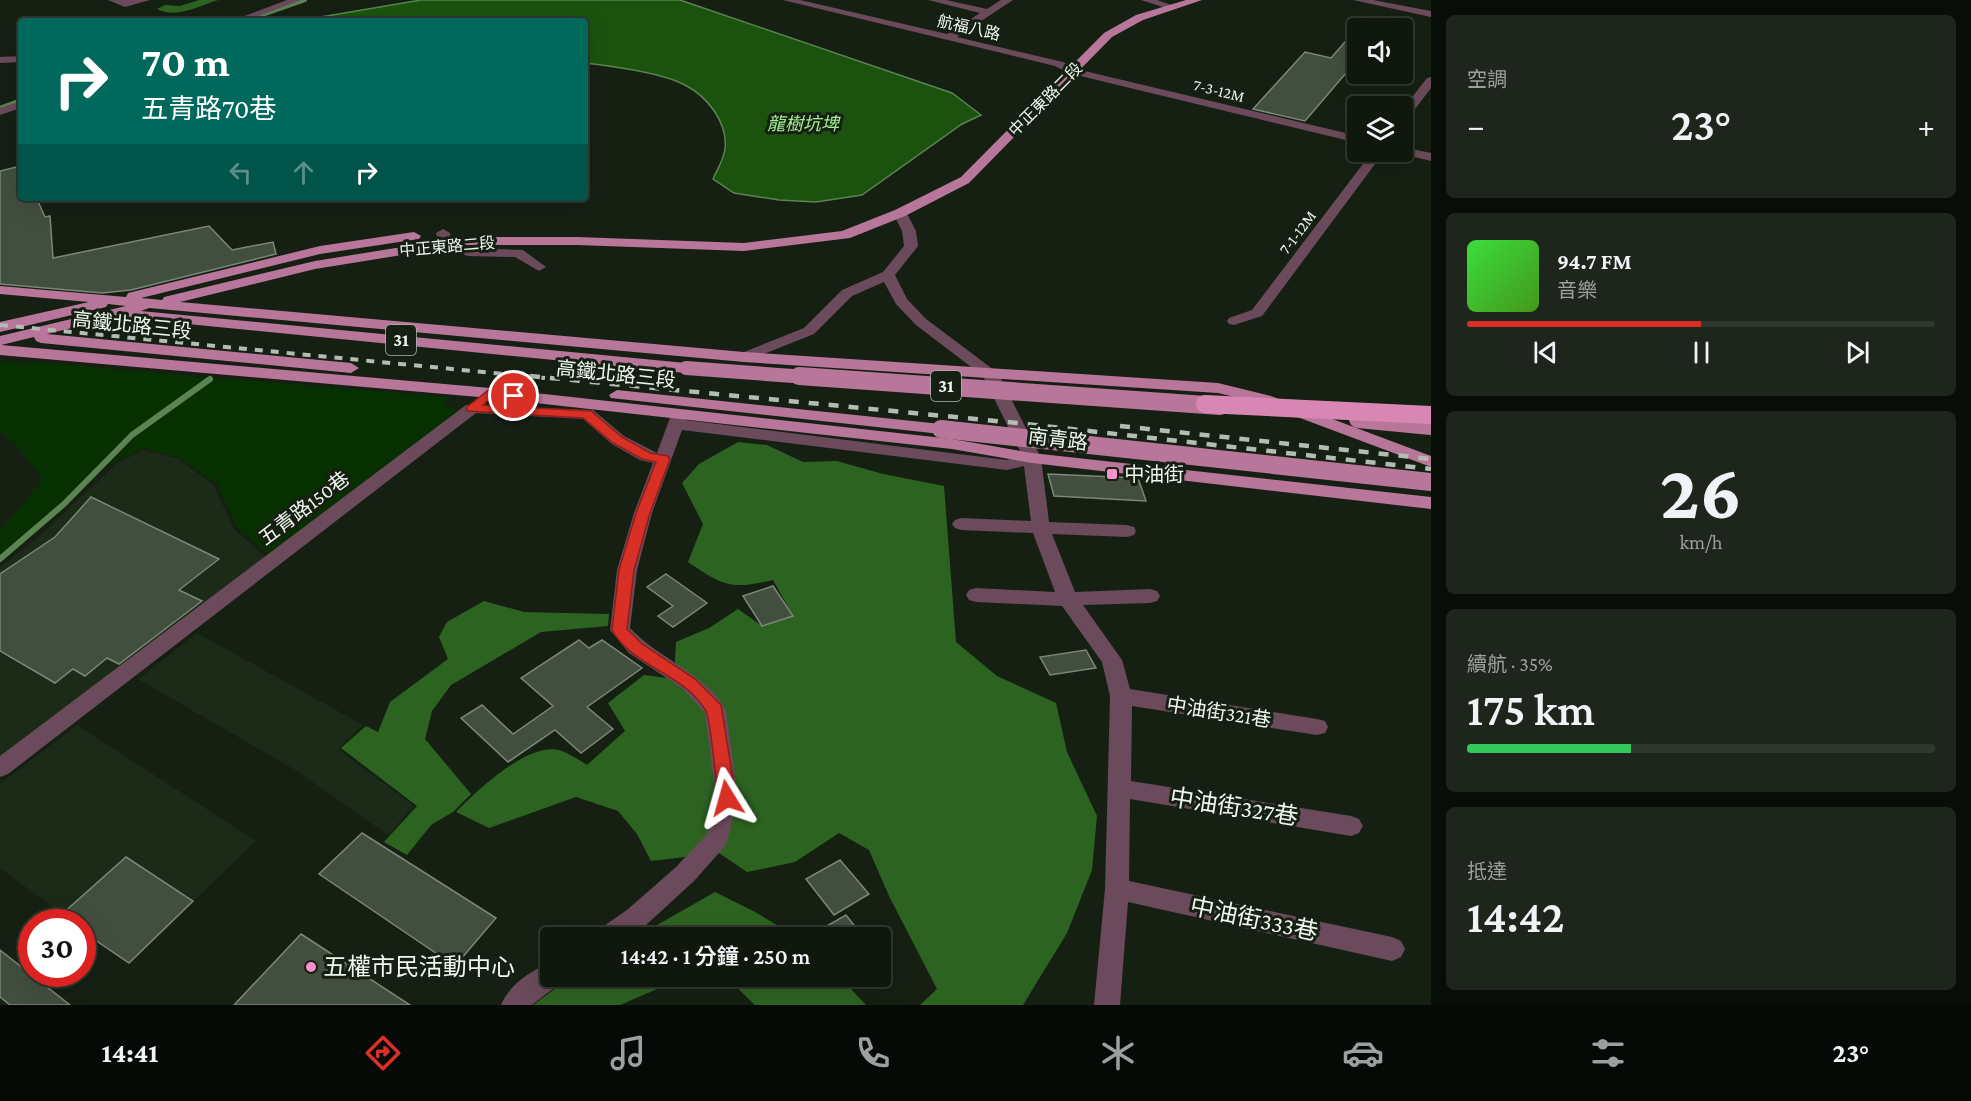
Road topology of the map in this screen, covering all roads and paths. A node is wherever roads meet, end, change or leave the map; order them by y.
1 (113, 0) edge
2 (145, 0) edge
3 (296, 0) edge
4 (311, 0) edge
5 (788, 0) edge
6 (834, 0) edge
7 (933, 0) edge
8 (1008, 0) edge
9 (1146, 0) edge
10 (1197, 0) edge
11 (1358, 0) edge
12 (1172, 7) junction
13 (820, 8) junction
14 (988, 12) junction
15 (1431, 14) edge
16 (245, 18) edge
17 (260, 18) edge
18 (948, 38) junction
19 (18, 59) edge
20 (0, 60) edge
21 (1072, 71) junction
22 (1431, 80) edge
23 (18, 97) edge
24 (0, 104) edge
25 (1413, 104) edge
26 (18, 105) edge
27 (0, 112) edge
28 (1347, 137) edge
29 (1413, 153) edge
30 (1431, 157) edge
31 (1370, 162) edge
32 (900, 213) junction
33 (444, 239) junction
34 (539, 267) dead end
35 (888, 275) junction
36 (260, 278) junction
37 (0, 290) edge
38 (0, 302) edge
39 (156, 303) junction
40 (117, 307) junction
41 (75, 310) junction
42 (256, 313) junction
43 (1234, 321) dead end
44 (0, 327) edge
45 (0, 335) edge
46 (19, 338) junction
47 (0, 341) edge
48 (0, 350) edge
49 (744, 357) junction
50 (990, 374) junction
51 (490, 393) junction
52 (1205, 404) junction
53 (472, 408) junction
54 (1431, 415) edge
55 (678, 420) junction
56 (1431, 426) edge
57 (941, 429) joint
58 (1021, 434) junction
59 (986, 450) junction
60 (1032, 458) junction
61 (663, 459) junction
62 (1431, 462) edge
63 (1431, 482) edge
64 (1431, 503) edge
65 (961, 524) dead end
66 (1041, 528) junction
67 (1127, 531) dead end
68 (976, 595) dead end
69 (1150, 596) dead end
70 (1068, 599) junction
71 (1121, 696) junction
72 (1317, 727) dead end
73 (0, 768) edge
74 (1118, 788) junction
75 (1351, 826) dead end
76 (1117, 889) junction
77 (622, 927) edge
78 (1392, 949) dead end
79 (540, 982) edge
80 (514, 1005) edge
81 (1107, 1005) edge

1 - 2 street
3 - 16 street
4 - 17 street
5 - 13 street, 航福八路
6 - 13 street
7 - 14 street
8 - 14 street
9 - 12 street
10 - 12 main road, 中正東路二段
11 - 15 street
12 - 21 main road, 中正東路二段
13 - 18 street, 航福八路
14 - 18 street
18 - 21 street, 航福八路
19 - 20 street
21 - 28 street, 7-3-12M
21 - 32 main road, 中正東路二段
22 - 25 street
23 - 24 street
26 - 27 street
29 - 30 street
31 - 43 street, 7-1-12M
32 - 33 main road, 中正東路二段
32 - 35 street
33 - 34 street
33 - 36 main road, 中正東路二段
33 - 40 main road, 中正東路二段
35 - 49 street
35 - 50 street
36 - 39 main road, 中正東路二段
36 - 42 main road
37 - 40 main road, 高鐵北路三段
38 - 41 main road, 高鐵北路三段 / 31
39 - 40 main road, 中正東路二段
39 - 42 main road, 高鐵北路三段
40 - 41 main road, 高鐵北路三段 / 31
40 - 46 main road, 中正東路二段
40 - 52 main road, 高鐵北路三段 / 31, bridge
41 - 44 main road
42 - 49 main road, 高鐵北路三段
45 - 46 main road, 高鐵北路三段 / 31
46 - 47 main road, 中正東路二段
46 - 57 main road, 高鐵北路三段 / 31
48 - 51 main road, 高鐵北路三段
49 - 50 main road
50 - 58 street
50 - 62 main road
51 - 53 street, 五青路150巷
51 - 55 main road, 高鐵北路三段
52 - 54 highway, bridge
52 - 56 main road, 31, bridge
53 - 61 street
53 - 73 street, 五青路150巷
55 - 59 main road, 南青路
55 - 60 street
55 - 61 street
57 - 63 main road, 南青路 / 31, bridge
58 - 59 main road
58 - 60 street
59 - 60 main road, 南青路
60 - 64 main road, 南青路
60 - 66 street
61 - 77 street
65 - 66 street
66 - 67 street
66 - 70 street
68 - 70 street
69 - 70 street
70 - 71 street
71 - 72 street, 中油街321巷
71 - 74 street
74 - 75 street, 中油街327巷
74 - 76 street
76 - 78 street, 中油街333巷
76 - 81 street
79 - 80 street

